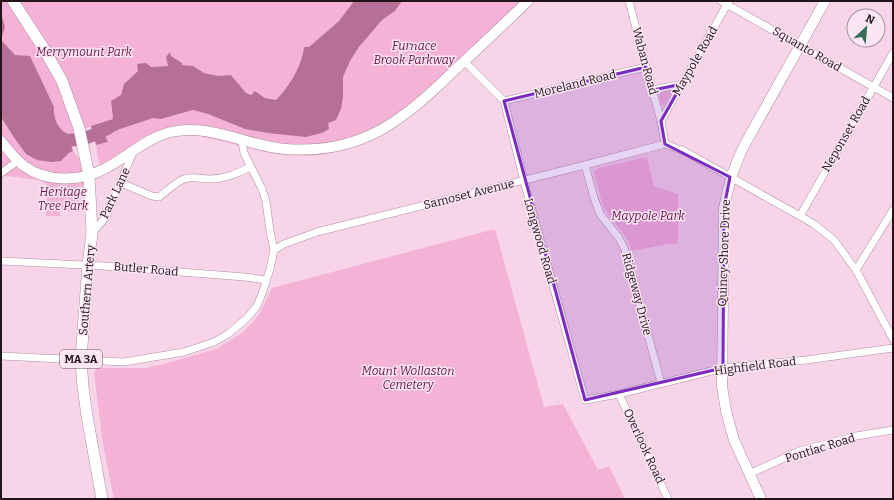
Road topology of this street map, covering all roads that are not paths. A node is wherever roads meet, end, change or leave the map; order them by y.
1 (13, 1) edge
2 (528, 1) edge
3 (629, 1) edge
4 (825, 1) edge
5 (726, 2) edge
6 (800, 45) junction
7 (893, 53) edge
8 (464, 62) junction
9 (646, 67) junction
10 (682, 84) junction
11 (873, 87) junction
12 (653, 90) junction
13 (893, 98) edge
14 (504, 101) junction
15 (661, 121) junction
16 (1, 141) edge
17 (242, 141) junction
18 (665, 144) junction
19 (134, 150) junction
20 (18, 161) junction
21 (586, 165) junction
22 (250, 167) junction
23 (1, 173) edge
24 (89, 175) junction
25 (730, 177) junction
26 (524, 181) junction
27 (120, 183) junction
28 (893, 210) edge
29 (800, 216) junction
30 (92, 233) junction
31 (274, 250) junction
32 (1, 261) edge
33 (88, 265) junction
34 (856, 270) junction
35 (266, 280) junction
36 (893, 339) edge
37 (893, 348) edge
38 (1, 356) edge
39 (81, 359) junction
40 (723, 368) junction
41 (661, 383) junction
42 (619, 394) junction
43 (893, 430) edge
44 (749, 474) junction
45 (102, 499) edge
46 (668, 499) edge
47 (761, 499) edge

1 - 24 main road, MA 3A
2 - 8 main road
3 - 9 street, Waban Road
4 - 6 main road, Quincy Shore Drive
5 - 6 street, Squanto Road
5 - 10 street, Maypole Road
6 - 11 street, Squanto Road
6 - 25 main road, Quincy Shore Drive
7 - 11 street, Neponset Road
8 - 14 street
8 - 17 main road
9 - 12 street, Waban Road
9 - 14 street, Moreland Road
10 - 12 street
10 - 15 street, Maypole Road
11 - 13 street, Squanto Road
11 - 29 street, Neponset Road
12 - 15 street, Waban Road
14 - 26 street, Longwood Road
15 - 18 street
16 - 20 main road
17 - 19 main road
17 - 22 street
18 - 21 street, Samoset Avenue
18 - 25 street
19 - 24 main road
19 - 27 street, Park Lane
20 - 23 street
20 - 24 main road
21 - 26 street, Samoset Avenue
21 - 41 street, Ridgeway Drive
22 - 27 street
22 - 31 street
24 - 30 main road, Southern Artery / MA 3A
25 - 29 street
25 - 40 main road, Quincy Shore Drive
26 - 31 street, Samoset Avenue
26 - 42 street, Longwood Road
27 - 30 street, Park Lane
28 - 34 street
29 - 34 street
30 - 33 main road, Southern Artery / MA 3A
31 - 35 street
32 - 33 street, Butler Road
33 - 35 street, Butler Road
33 - 39 main road, Southern Artery / MA 3A
34 - 36 street
35 - 39 street
37 - 40 street, Highfield Road
38 - 39 street
39 - 45 main road, Southern Artery / MA 3A
40 - 41 street, Highfield Road
40 - 44 main road, Quincy Shore Drive
41 - 42 street, Highfield Road
42 - 46 street, Overlook Road
43 - 44 street, Pontiac Road
44 - 47 main road, Quincy Shore Drive

